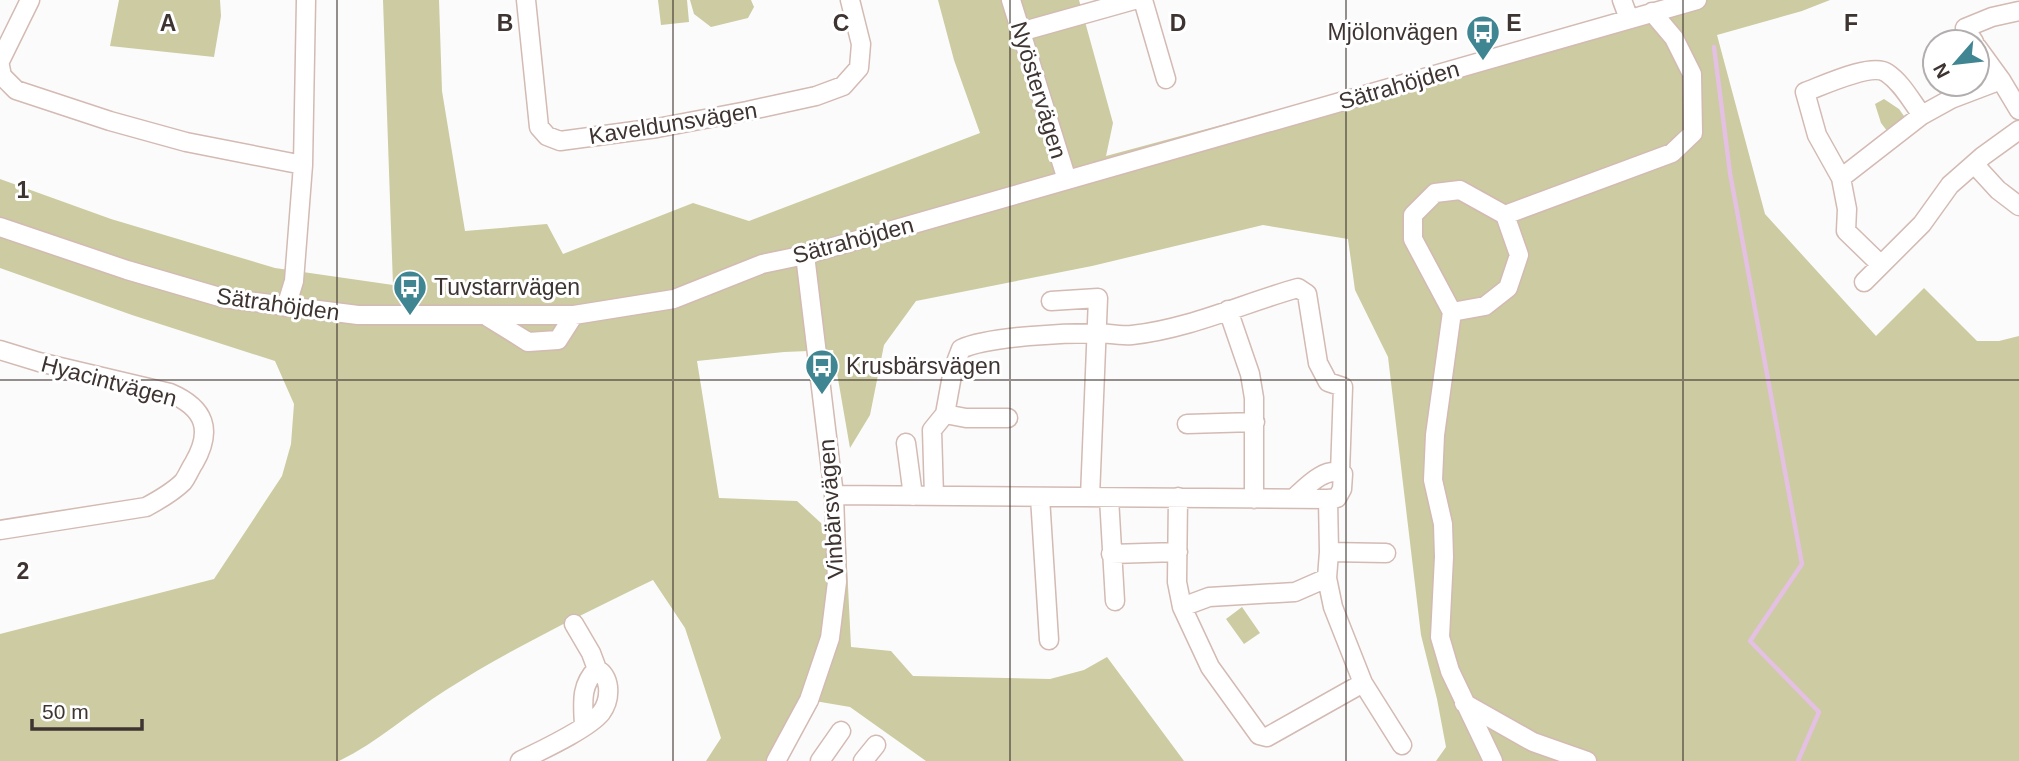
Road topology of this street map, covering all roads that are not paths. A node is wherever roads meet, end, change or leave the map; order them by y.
1 (30, 0) edge
2 (306, 0) edge
3 (526, 0) edge
4 (850, 0) edge
5 (1011, 0) edge
6 (1134, 0) edge
7 (1143, 0) edge
8 (1622, 0) edge
9 (1697, 0) edge
10 (2019, 11) edge
11 (1653, 12) junction
12 (1629, 19) junction
13 (1965, 28) edge
14 (1020, 32) junction
15 (0, 61) edge
16 (0, 66) edge
17 (1991, 66) edge
18 (1166, 79) dead end
19 (2001, 80) junction
20 (2019, 110) edge
21 (1922, 115) junction
22 (2019, 130) edge
23 (303, 165) junction
24 (1975, 165) junction
25 (1841, 178) junction
26 (1067, 180) junction
27 (2018, 204) edge
28 (1505, 215) junction
29 (0, 227) edge
30 (805, 255) junction
31 (1881, 265) junction
32 (1864, 282) dead end
33 (1051, 301) dead end
34 (286, 307) junction
35 (1228, 310) junction
36 (1452, 312) junction
37 (574, 315) junction
38 (488, 317) junction
39 (1098, 333) junction
40 (0, 350) edge
41 (945, 414) junction
42 (1008, 418) dead end
43 (1255, 422) junction
44 (1187, 424) dead end
45 (906, 443) dead end
46 (1340, 473) junction
47 (834, 495) junction
48 (913, 496) junction
49 (934, 496) junction
50 (1040, 497) junction
51 (1090, 497) junction
52 (1178, 497) junction
53 (1109, 498) junction
54 (1294, 498) junction
55 (1254, 499) junction
56 (1328, 499) junction
57 (0, 530) edge
58 (1178, 552) junction
59 (1329, 552) junction
60 (1386, 553) dead end
61 (1111, 554) junction
62 (1327, 578) junction
63 (1115, 601) dead end
64 (1182, 607) junction
65 (574, 624) dead end
66 (1049, 640) dead end
67 (597, 669) junction
68 (1363, 683) junction
69 (1464, 702) junction
70 (584, 725) junction
71 (841, 731) dead end
72 (876, 745) dead end
73 (1402, 745) dead end
74 (782, 759) edge
75 (520, 761) edge
76 (820, 761) edge
77 (863, 761) edge
78 (1493, 761) edge
79 (1587, 761) edge

1 - 15 street
2 - 23 street
3 - 4 street, Kaveldunsvägen
5 - 14 street, Nyöstervägen
6 - 14 street
7 - 18 street
8 - 12 street
9 - 11 street, Sätrahöjden
10 - 13 street
11 - 12 street, Sätrahöjden
11 - 28 street
12 - 26 street, Sätrahöjden
14 - 26 street, Nyöstervägen
16 - 23 street
17 - 19 street
19 - 20 street
19 - 21 street
21 - 25 street
21 - 25 street
22 - 24 street
23 - 34 street
24 - 27 street
24 - 31 street
25 - 31 street
26 - 30 street, Sätrahöjden
28 - 36 street
28 - 36 street
29 - 34 street, Sätrahöjden
30 - 37 street, Sätrahöjden
30 - 47 street, Vinbärsvägen
31 - 32 street
33 - 39 street
34 - 38 street, Sätrahöjden
35 - 39 street
35 - 43 street
35 - 46 street
36 - 69 street
37 - 38 street, Sätrahöjden
37 - 38 street
39 - 41 street
39 - 51 street
40 - 57 street, Hyacintvägen
41 - 42 street
41 - 49 street
43 - 44 street
43 - 55 street
45 - 48 street
46 - 54 street
46 - 56 street
47 - 48 street
47 - 74 street, Vinbärsvägen
48 - 49 street
49 - 50 street
50 - 51 street
50 - 66 street
51 - 53 street
52 - 53 street
52 - 55 street
52 - 58 street
53 - 61 street
54 - 55 street
54 - 56 street
56 - 59 street
58 - 61 street
58 - 64 street
59 - 60 street
59 - 62 street
61 - 63 street
62 - 64 street
62 - 68 street
64 - 68 street
65 - 67 street
67 - 70 street
67 - 70 street
68 - 73 street
69 - 78 street
69 - 79 street
70 - 75 street
71 - 76 street
72 - 77 street

